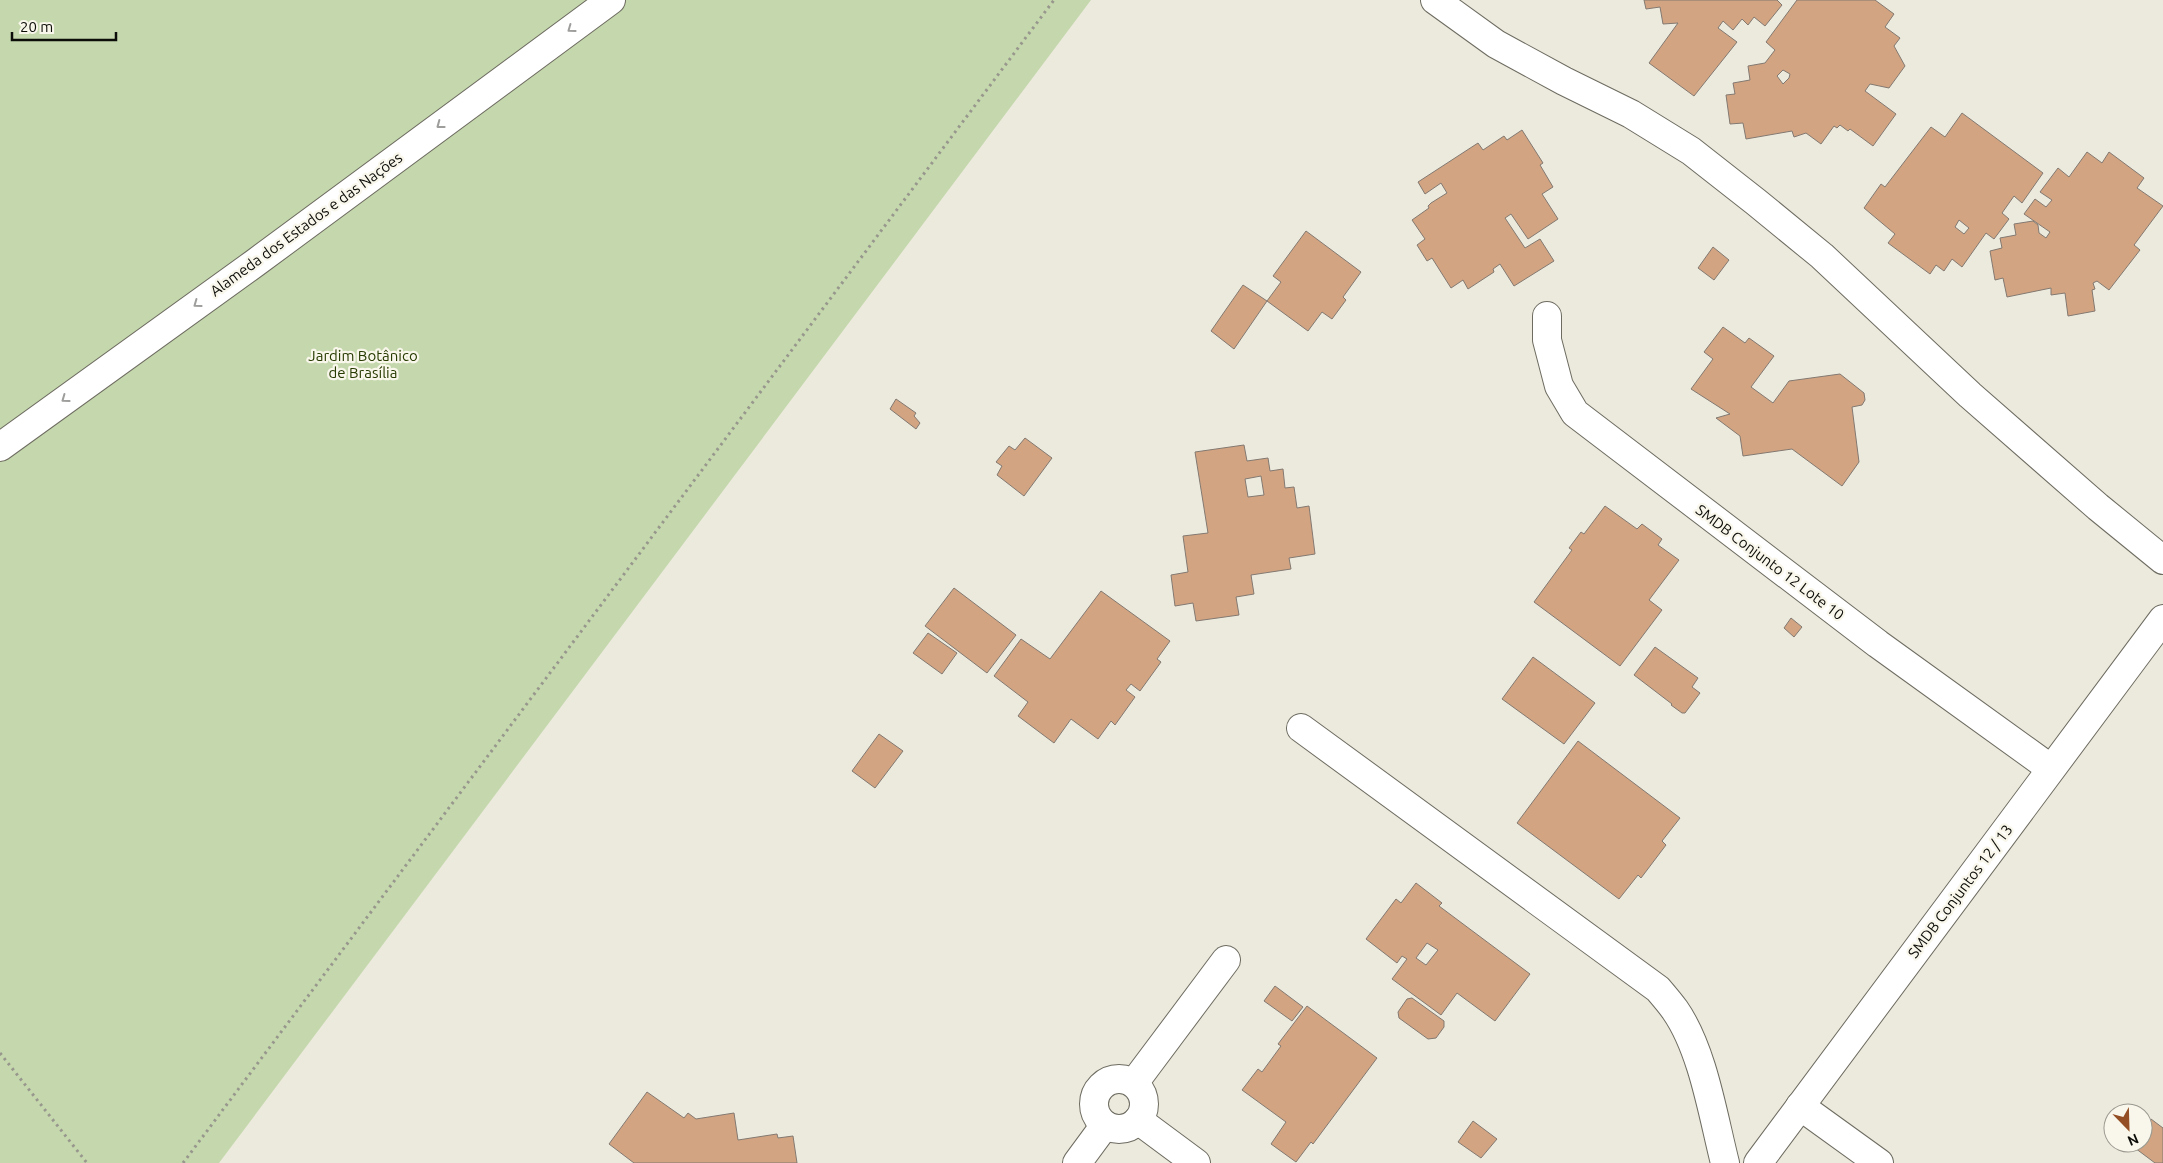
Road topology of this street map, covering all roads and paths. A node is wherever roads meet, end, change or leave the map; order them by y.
1 (611, 0) edge
2 (1054, 0) edge
3 (1435, 0) edge
4 (1547, 316) dead end
5 (0, 447) edge
6 (2163, 560) edge
7 (2163, 619) edge
8 (1301, 728) dead end
9 (2050, 768) junction
10 (1226, 960) dead end
11 (0, 1053) edge
12 (1134, 1084) junction
13 (1800, 1106) junction
14 (1138, 1120) junction
15 (1105, 1125) junction
16 (87, 1163) edge
17 (183, 1163) edge
18 (1077, 1163) edge
19 (1196, 1163) edge
20 (1726, 1163) edge
21 (1758, 1163) edge
22 (1879, 1163) edge

1 -> 5 street, Alameda dos Estados e das Nações
2 - 17 path
3 - 6 street
4 - 9 street, SMDB Conjunto 12 Lote 10
7 - 9 street, SMDB Conjuntos 12 / 13
8 - 20 street
9 - 13 street, SMDB Conjuntos 12 / 13
10 - 12 street
11 - 16 path
12 - 14 street
12 - 15 street
13 - 21 street, SMDB Conjuntos 12 / 13
13 - 22 street
14 - 15 street
14 - 19 street
15 - 18 street

